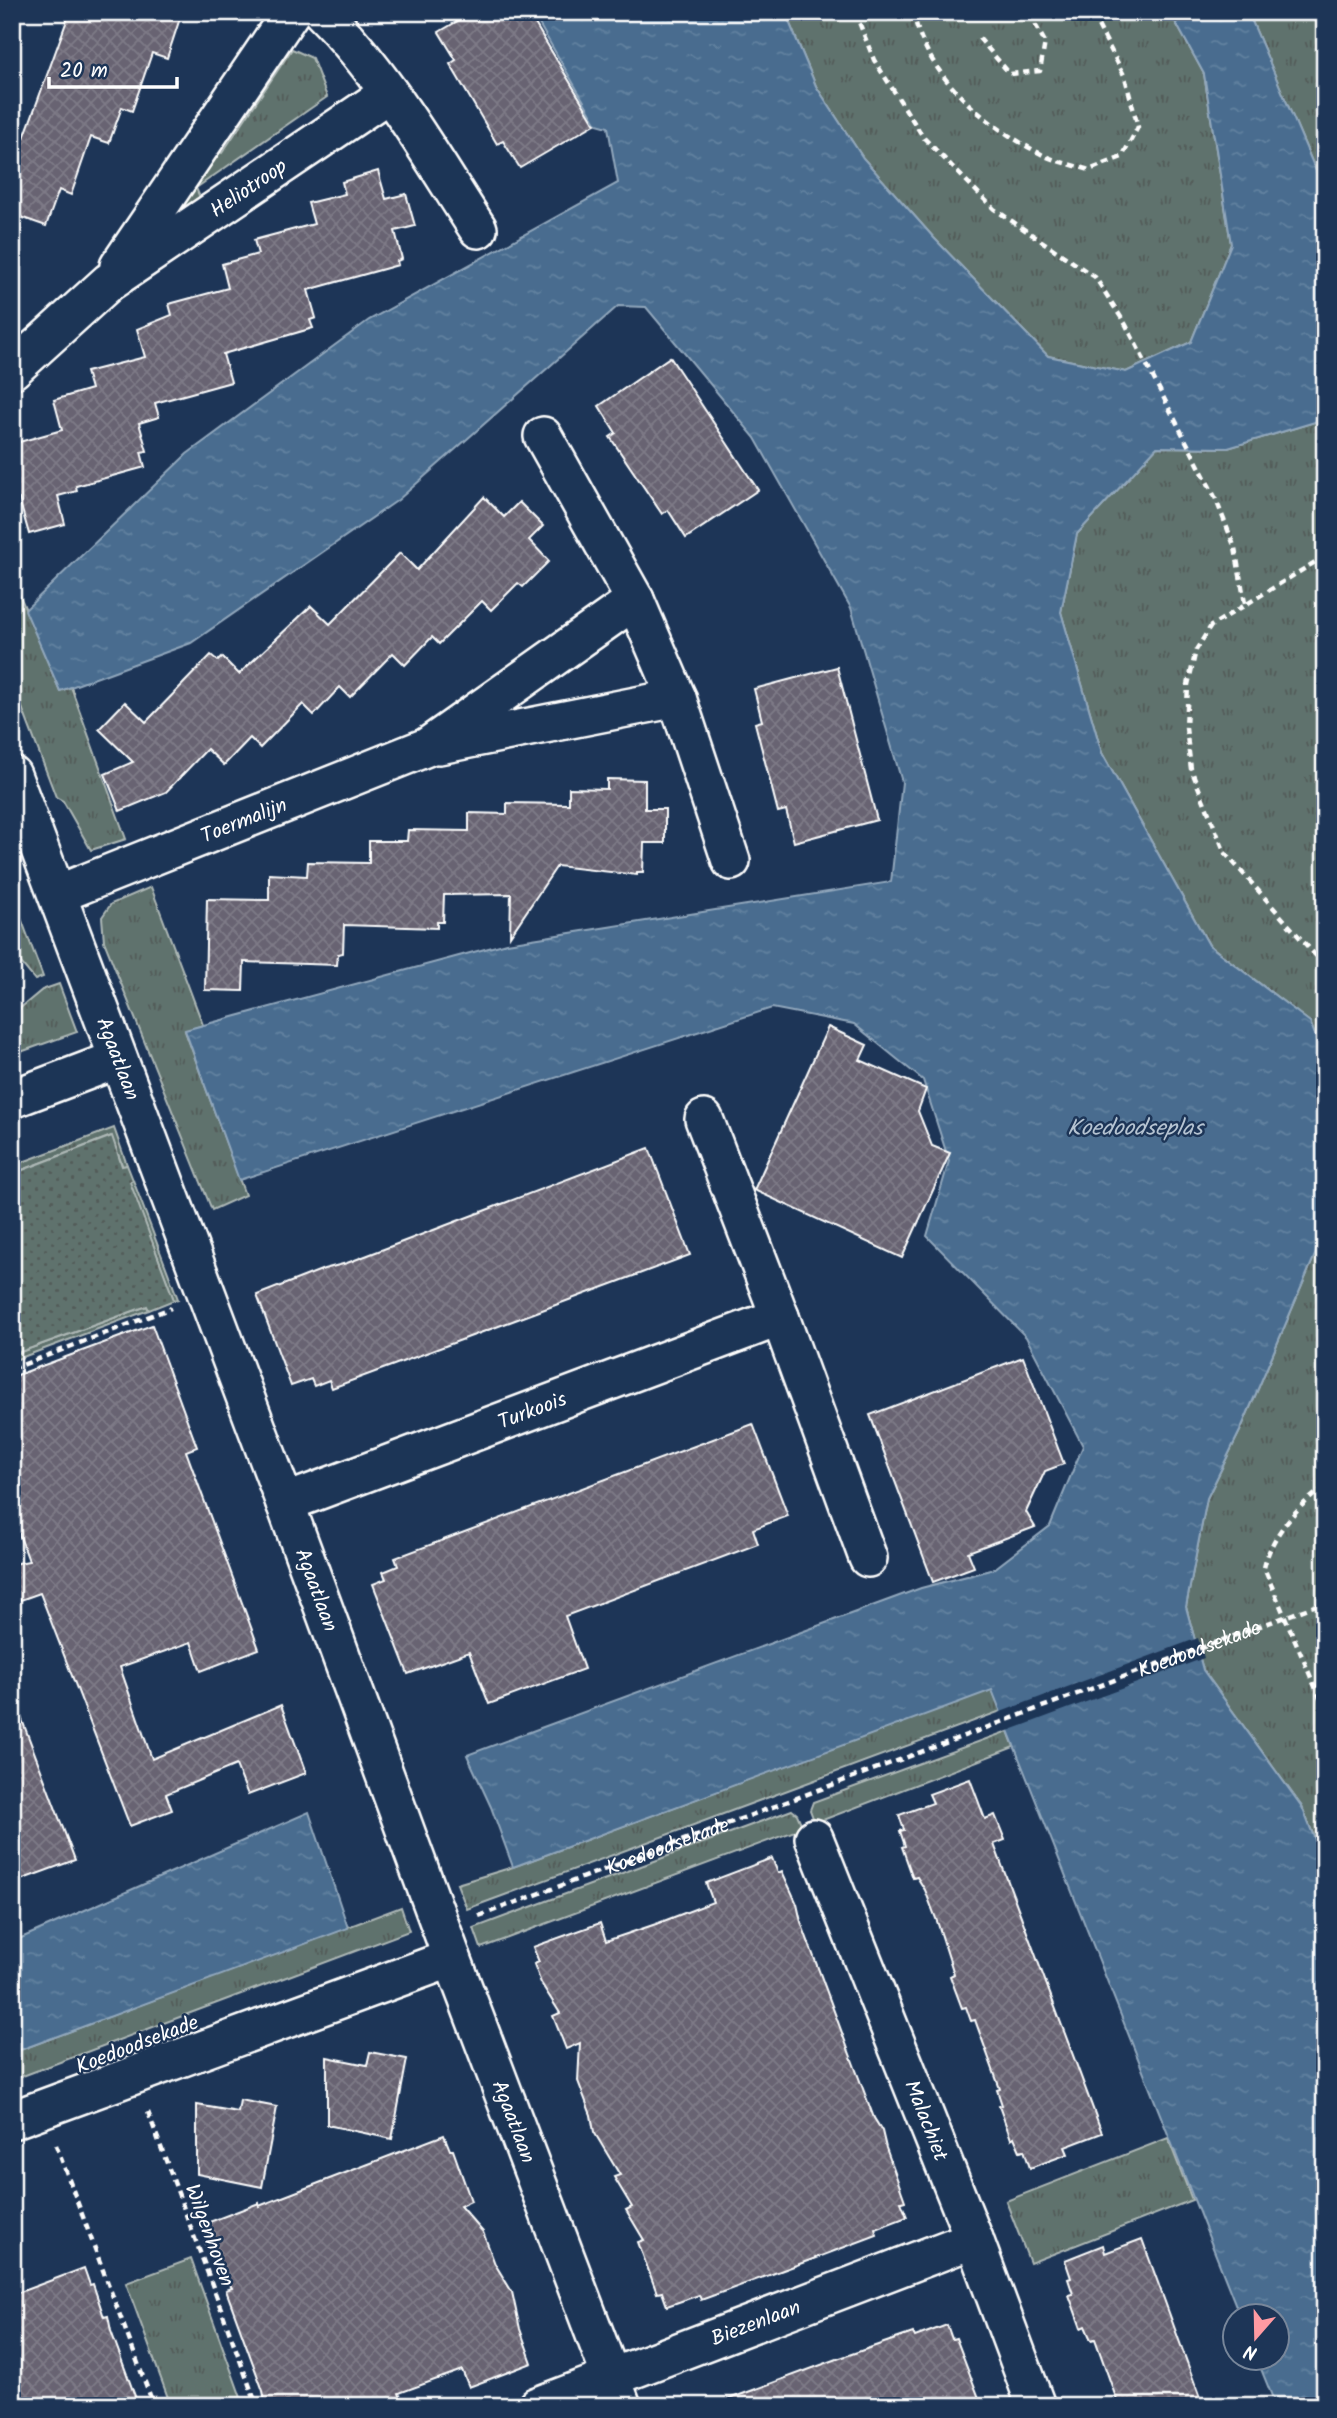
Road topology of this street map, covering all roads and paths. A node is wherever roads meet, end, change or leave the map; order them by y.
1 (291, 12) edge
2 (322, 12) edge
3 (855, 12) edge
4 (913, 12) edge
5 (1028, 12) edge
6 (1091, 12) edge
7 (979, 38) dead end
8 (389, 93) junction
9 (478, 229) dead end
10 (109, 282) junction
11 (12, 370) edge
12 (543, 436) dead end
13 (1325, 556) edge
14 (635, 600) junction
15 (1245, 603) junction
16 (677, 698) junction
17 (427, 747) junction
18 (12, 775) edge
19 (731, 861) dead end
20 (58, 894) junction
21 (1325, 966) edge
22 (118, 1059) junction
23 (12, 1099) edge
24 (704, 1119) dead end
25 (206, 1294) junction
26 (780, 1317) junction
27 (12, 1370) edge
28 (1325, 1487) edge
29 (285, 1503) junction
30 (869, 1558) dead end
31 (1325, 1602) edge
32 (1284, 1617) junction
33 (1325, 1710) edge
34 (814, 1838) dead end
35 (447, 1944) junction
36 (135, 2075) junction
37 (27, 2114) edge
38 (974, 2239) junction
39 (618, 2392) edge
40 (154, 2406) edge
41 (257, 2406) edge
42 (537, 2406) edge
43 (1036, 2406) edge

1 - 10 street, Heliotroop
2 - 8 street
3 - 15 path
4 - 6 path
5 - 7 path
8 - 9 street
8 - 10 street, Heliotroop
10 - 11 street, Heliotroop
12 - 14 street
13 - 15 path
14 - 16 street
14 - 17 street, Toermalijn
15 - 21 path
16 - 17 street, Toermalijn
16 - 19 street
17 - 20 street, Toermalijn
18 - 20 street, Agaatlaan
20 - 22 street, Agaatlaan
22 - 23 street
22 - 25 street, Agaatlaan
24 - 26 street
25 - 27 path
25 - 29 street, Agaatlaan
26 - 29 street, Turkoois
26 - 30 street
28 - 32 path
29 - 35 street, Agaatlaan
31 - 32 path, Koedoodsekade
32 - 33 path
32 - 35 path, Koedoodsekade
34 - 38 street, Malachiet
35 - 36 street, Koedoodsekade
35 - 39 street, Agaatlaan
36 - 37 street, Koedoodsekade
36 - 41 path, Wilgenhoven
37 - 40 path
38 - 39 street, Biezenlaan
38 - 43 street, Malachiet
39 - 42 street, Biezenlaan

